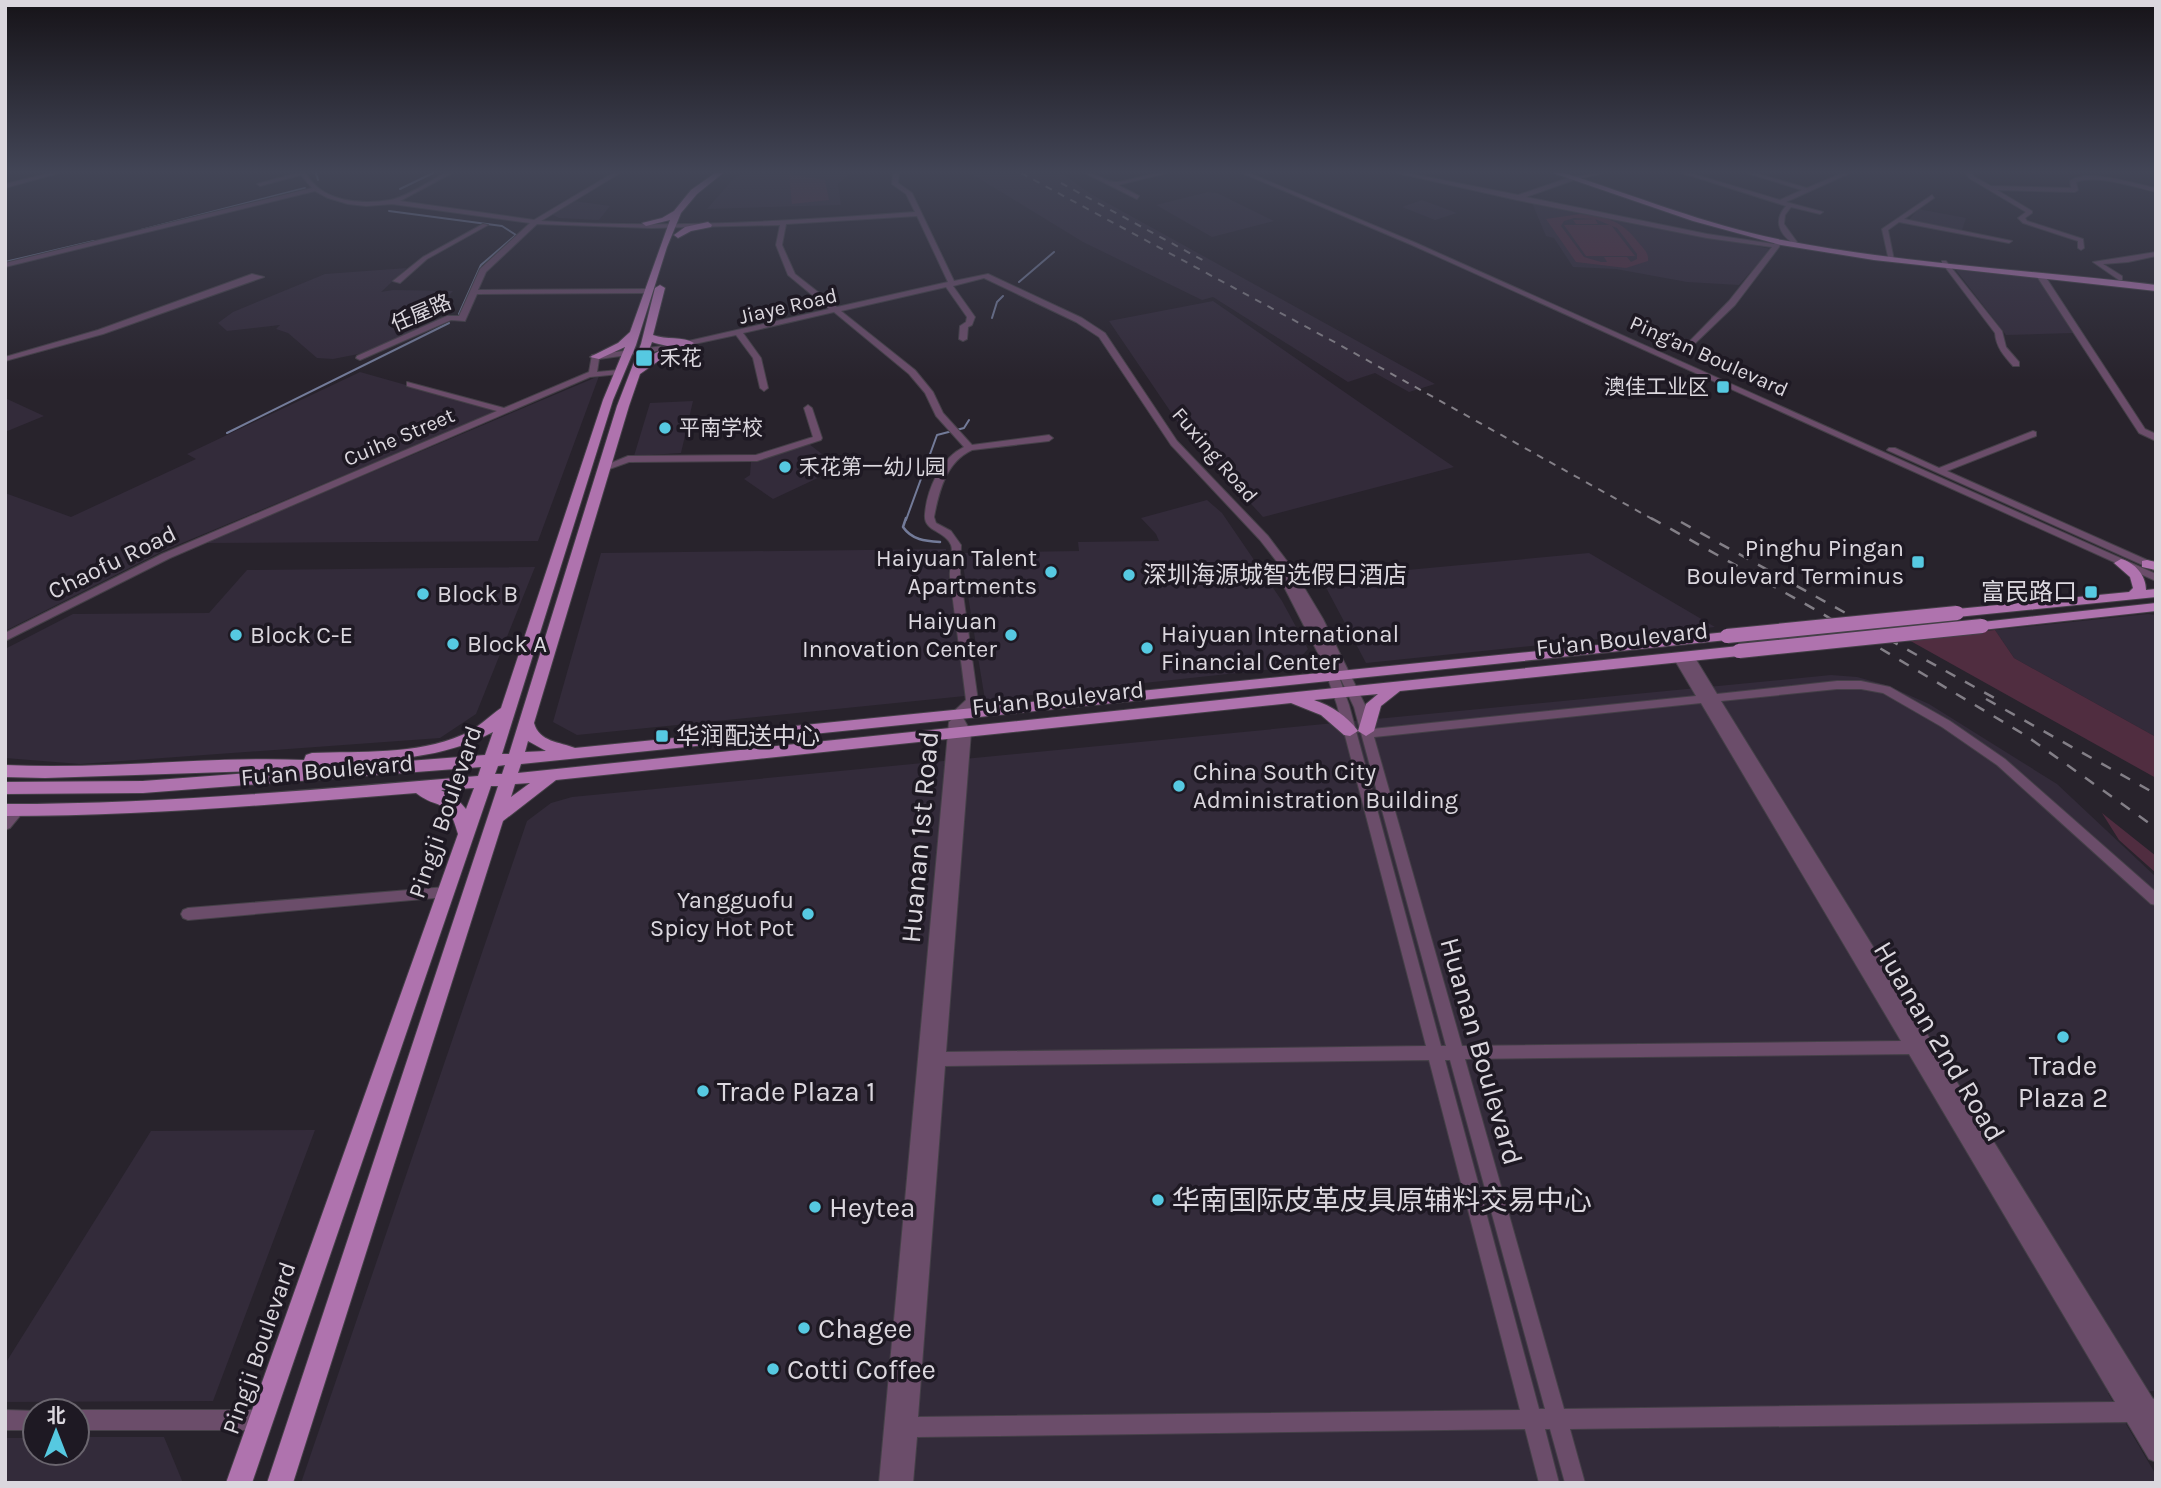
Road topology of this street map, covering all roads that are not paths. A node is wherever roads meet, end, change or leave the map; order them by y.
1 (96, 242) edge
2 (453, 242) edge
3 (513, 242) edge
4 (669, 242) edge
5 (671, 242) edge
6 (779, 242) edge
7 (931, 242) edge
8 (1408, 242) edge
9 (1425, 242) edge
10 (1764, 242) edge
11 (1773, 242) edge
12 (1797, 242) edge
13 (1888, 242) edge
14 (2081, 242) edge
15 (1778, 244) junction
16 (2081, 248) dead end
17 (2156, 254) edge
18 (1455, 255) junction
19 (1445, 258) junction
20 (1891, 258) junction
21 (1945, 264) junction
22 (5, 265) edge
23 (2040, 275) junction
24 (257, 277) dead end
25 (984, 278) joint
26 (2119, 278) junction
27 (397, 281) dead end
28 (2156, 285) edge
29 (951, 286) junction
30 (648, 291) junction
31 (474, 292) junction
32 (837, 311) junction
33 (740, 334) junction
34 (964, 339) dead end
35 (639, 342) junction
36 (689, 343) joint
37 (669, 350) junction
38 (1686, 350) dead end
39 (360, 358) dead end
40 (595, 358) junction
41 (5, 359) edge
42 (2016, 365) dead end
43 (593, 374) junction
44 (625, 378) junction
45 (410, 384) dead end
46 (764, 388) dead end
47 (807, 408) dead end
48 (506, 411) junction
49 (2033, 434) dead end
50 (1049, 438) dead end
51 (2156, 438) edge
52 (970, 449) junction
53 (628, 459) junction
54 (607, 460) junction
55 (1939, 471) junction
56 (195, 544) junction
57 (2121, 563) junction
58 (2153, 566) edge
59 (2156, 578) edge
60 (2156, 593) edge
61 (2133, 595) junction
62 (2156, 609) edge
63 (1727, 636) joint
64 (5, 638) edge
65 (5, 644) edge
66 (1684, 657) junction
67 (1440, 666) junction
68 (1340, 676) junction
69 (1448, 681) junction
70 (1406, 686) junction
71 (1207, 689) junction
72 (1346, 692) junction
73 (1709, 697) junction
74 (1274, 700) junction
75 (510, 704) junction
76 (1213, 706) junction
77 (1009, 709) junction
78 (956, 715) junction
79 (909, 720) junction
80 (526, 723) junction
81 (1013, 727) junction
82 (1361, 732) junction
83 (959, 733) junction
84 (911, 738) junction
85 (589, 752) junction
86 (515, 759) junction
87 (491, 761) junction
88 (263, 762) junction
89 (384, 769) junction
90 (5, 771) edge
91 (569, 774) junction
92 (508, 780) junction
93 (484, 782) junction
94 (5, 788) edge
95 (400, 789) junction
96 (12, 810) edge
97 (494, 824) junction
98 (5, 825) edge
99 (464, 839) junction
100 (446, 892) junction
101 (2156, 900) edge
102 (188, 914) dead end
103 (1920, 1047) junction
104 (1455, 1052) junction
105 (1435, 1053) junction
106 (932, 1059) junction
107 (2148, 1412) edge
108 (1532, 1419) junction
109 (1557, 1419) junction
110 (91, 1420) edge
111 (262, 1420) junction
112 (901, 1427) junction
113 (2156, 1452) edge
114 (239, 1483) edge
115 (280, 1483) edge
116 (889, 1483) edge
117 (903, 1483) edge
118 (1549, 1483) edge
119 (1575, 1483) edge

1 - 22 street
2 - 27 street
3 - 31 street, 任屋路
4 - 30 main road, Pingji Boulevard
5 - 35 main road, Pingji Boulevard
6 - 32 street
7 - 29 street
8 - 19 street, Ping'an Boulevard
9 - 18 street, Ping'an Boulevard
10 - 15 street
11 - 15 main road
12 - 20 main road
13 - 20 street
14 - 16 street
15 - 20 main road
15 - 38 street
17 - 26 street
18 - 19 street
18 - 55 street, Ping'an Boulevard
19 - 57 street, Ping'an Boulevard
20 - 21 main road
21 - 23 main road
21 - 26 main road
21 - 42 street
23 - 28 main road
23 - 51 street
24 - 41 street
25 - 29 street, Jiaye Road
25 - 68 street, Fuxing Road
26 - 28 main road
29 - 32 street, Jiaye Road
29 - 34 street
30 - 31 street
30 - 35 main road, Pingji Boulevard
31 - 39 street, 任屋路
32 - 33 street, Jiaye Road
32 - 36 street, Jiaye Road
32 - 52 street
33 - 37 street, Jiaye Road
33 - 46 street
35 - 36 main road
35 - 37 street, Jiaye Road
35 - 40 street, Jiaye Road
35 - 40 main road
35 - 44 main road, Pingji Boulevard
37 - 44 main road
40 - 43 street
43 - 44 street, Cuihe Street
43 - 48 street, Cuihe Street
44 - 54 main road, Pingji Boulevard
44 - 75 main road, Pingji Boulevard
45 - 48 street
47 - 53 street
48 - 56 street, Cuihe Street
49 - 55 street
50 - 52 street
52 - 78 street
53 - 54 street
53 - 54 street
54 - 80 main road, Pingji Boulevard
55 - 58 street, Ping'an Boulevard
56 - 64 street, Chaofu Road
56 - 65 street, Chaofu Road
57 - 59 street, Ping'an Boulevard
57 - 61 main road
60 - 61 main road, Fu'an Boulevard
61 - 63 main road, Fu'an Boulevard, bridge
62 - 66 main road, Fu'an Boulevard, bridge
63 - 67 main road, Fu'an Boulevard
66 - 69 main road, Fu'an Boulevard
66 - 73 street, Huanan 2nd Road
67 - 68 main road, Fu'an Boulevard
67 - 69 main road
68 - 71 main road, Fu'an Boulevard
68 - 72 street, Huanan Boulevard
69 - 70 main road, Fu'an Boulevard
70 - 72 main road, Fu'an Boulevard
70 - 82 main road
71 - 76 main road
71 - 77 main road, Fu'an Boulevard
72 - 74 main road, Fu'an Boulevard
72 - 82 street, Huanan Boulevard
73 - 82 street
73 - 101 street
73 - 103 street, Huanan 2nd Road
74 - 76 main road, Fu'an Boulevard
74 - 82 main road
75 - 87 main road, Pingji Boulevard
75 - 88 main road
76 - 81 main road, Fu'an Boulevard
77 - 78 main road, Fu'an Boulevard
77 - 81 main road
78 - 79 main road, Fu'an Boulevard
78 - 83 street, Huanan 1st Road
79 - 84 main road
79 - 85 main road, Fu'an Boulevard
80 - 85 main road
80 - 86 main road, Pingji Boulevard
81 - 83 main road, Fu'an Boulevard
82 - 104 street, Huanan Boulevard
82 - 105 street, Huanan Boulevard
83 - 84 main road, Fu'an Boulevard
83 - 106 street, Huanan 1st Road
84 - 91 main road, Fu'an Boulevard
85 - 86 main road, Fu'an Boulevard
86 - 87 main road, Fu'an Boulevard
86 - 92 main road, Pingji Boulevard
87 - 89 main road, Fu'an Boulevard
87 - 93 main road, Pingji Boulevard
88 - 89 main road
88 - 90 main road
89 - 94 main road, Fu'an Boulevard
91 - 92 main road, Fu'an Boulevard
91 - 97 main road
92 - 93 main road, Fu'an Boulevard
92 - 97 main road, Pingji Boulevard
93 - 95 main road, Fu'an Boulevard
93 - 99 main road, Pingji Boulevard
95 - 96 main road, Fu'an Boulevard
95 - 99 main road
96 - 98 street
97 - 115 main road, Pingji Boulevard
99 - 100 main road, Pingji Boulevard
100 - 102 street
100 - 111 main road, Pingji Boulevard
103 - 104 street
103 - 107 street, Huanan 2nd Road
104 - 105 street
104 - 109 street, Huanan Boulevard
105 - 106 street
105 - 108 street, Huanan Boulevard
106 - 112 street, Huanan 1st Road
107 - 109 street
107 - 113 street, Huanan 2nd Road
108 - 109 street
108 - 112 street
108 - 118 street, Huanan Boulevard
109 - 119 street, Huanan Boulevard
110 - 111 street
111 - 114 main road, Pingji Boulevard
112 - 116 street, Huanan 1st Road
112 - 117 street, Huanan 1st Road

